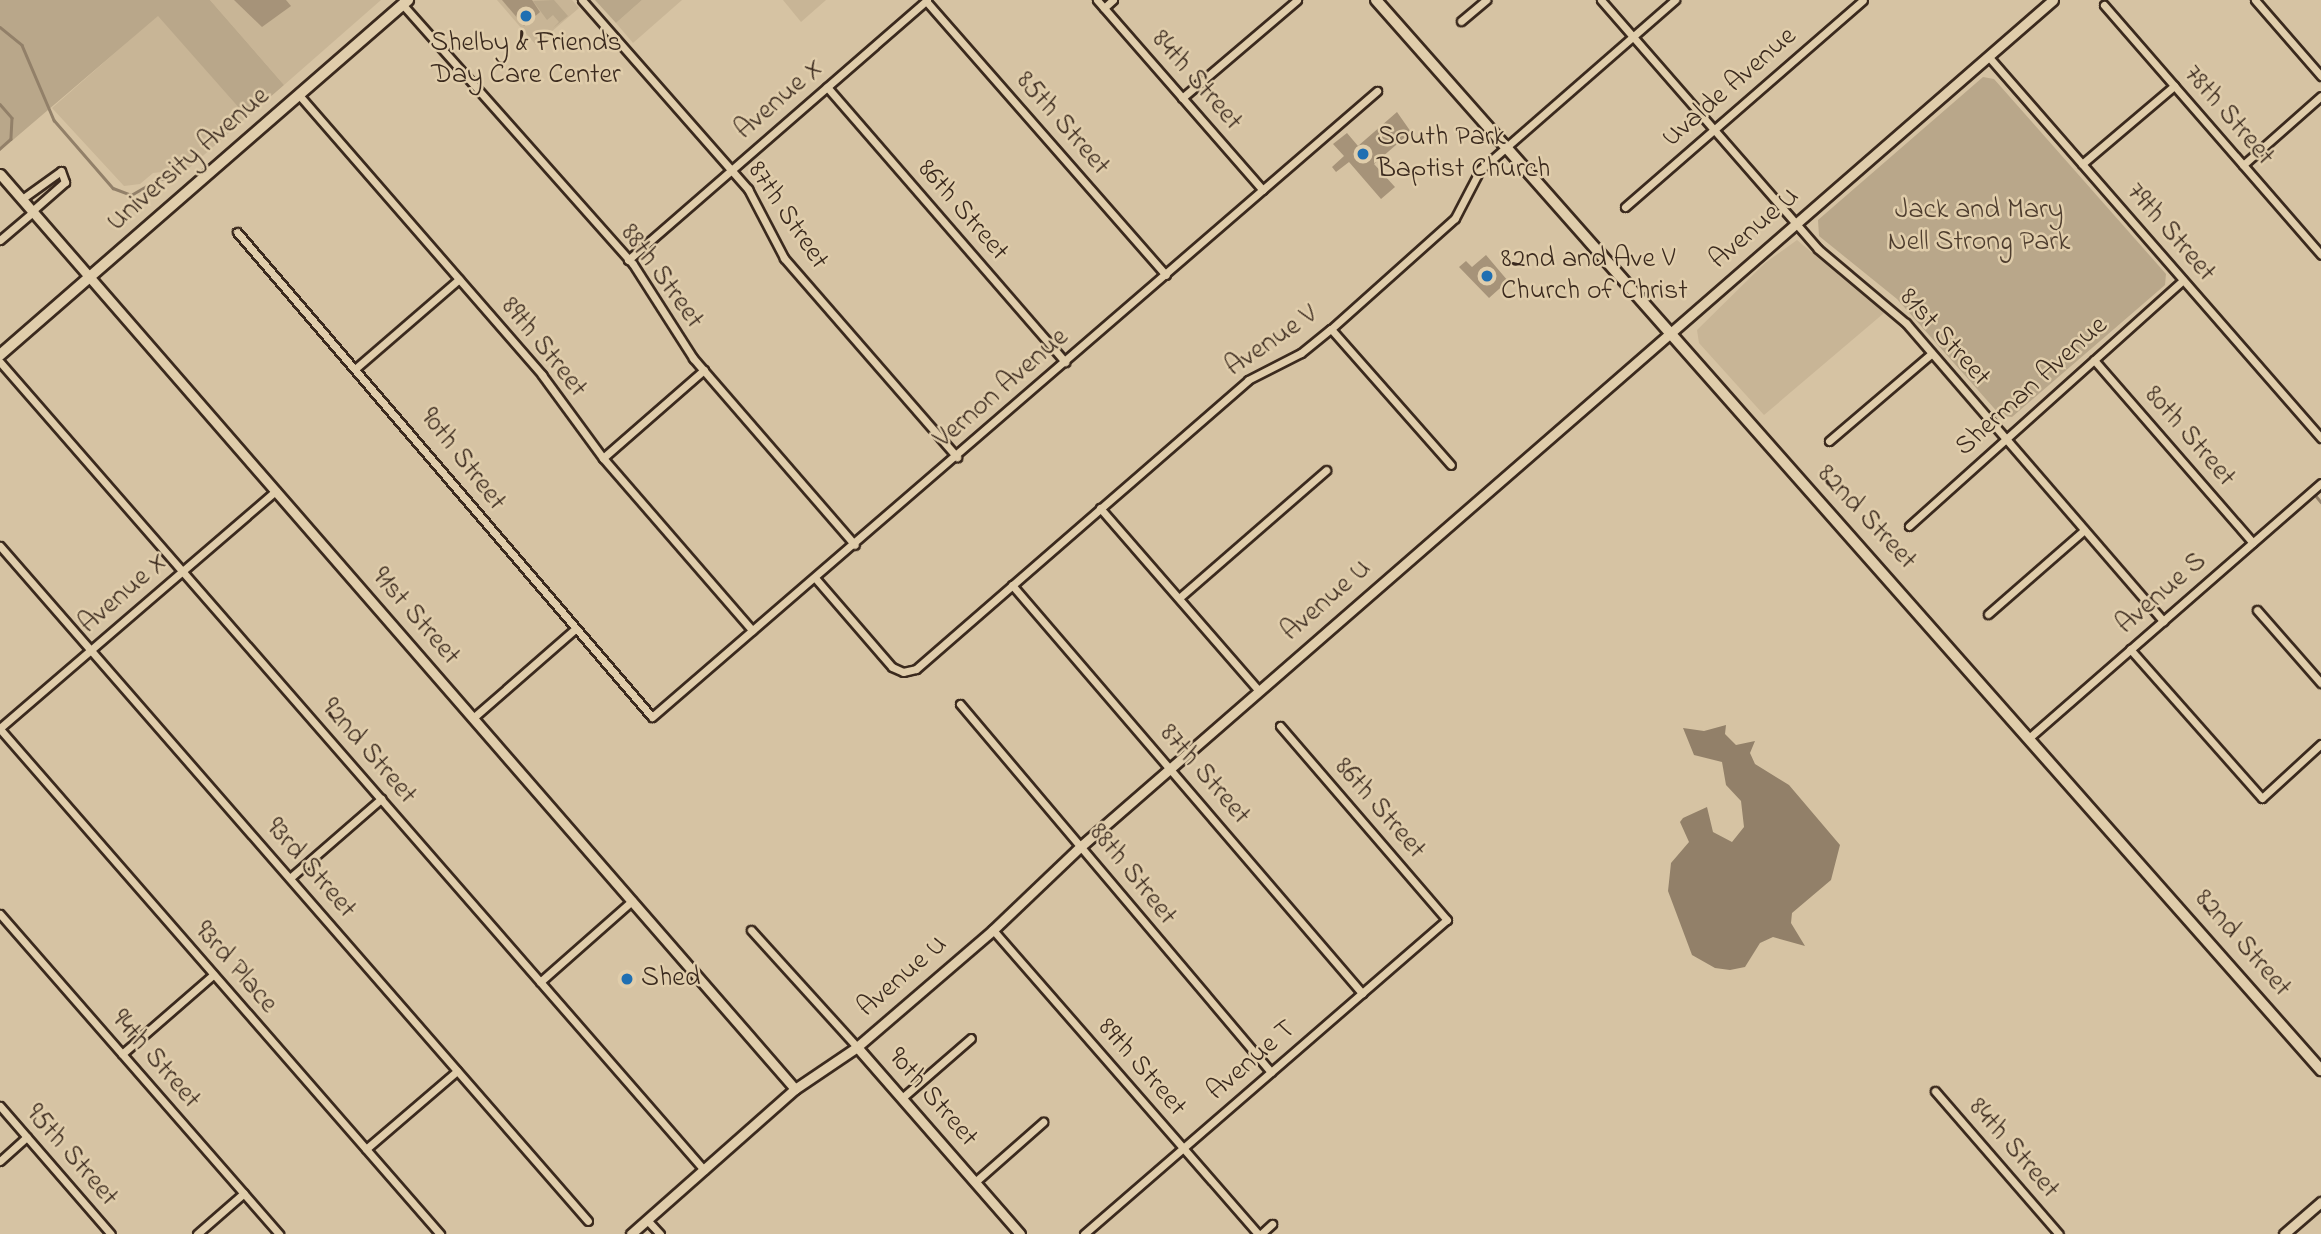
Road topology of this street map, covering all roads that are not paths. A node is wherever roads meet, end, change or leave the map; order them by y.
1 (582, 0) edge
2 (927, 0) edge
3 (1097, 0) edge
4 (1113, 0) edge
5 (1297, 0) edge
6 (1376, 0) edge
7 (1486, 0) edge
8 (1601, 0) edge
9 (1675, 0) edge
10 (1863, 0) edge
11 (2053, 0) edge
12 (2255, 0) edge
13 (405, 2) edge
14 (2104, 5) dead end
15 (1104, 8) junction
16 (1461, 21) dead end
17 (1633, 37) junction
18 (1988, 56) junction
19 (2321, 76) edge
20 (2174, 86) junction
21 (827, 87) junction
22 (1377, 91) dead end
23 (299, 95) junction
24 (2321, 96) edge
25 (1182, 98) junction
26 (1714, 130) junction
27 (1505, 148) junction
28 (2082, 164) junction
29 (2243, 165) junction
30 (731, 171) junction
31 (0, 174) edge
32 (1263, 190) junction
33 (22, 199) junction
34 (1625, 207) dead end
35 (33, 211) junction
36 (1797, 223) junction
37 (237, 232) dead end
38 (0, 240) edge
39 (2321, 255) edge
40 (628, 260) junction
41 (1166, 275) junction
42 (89, 277) junction
43 (459, 279) junction
44 (2183, 280) junction
45 (1331, 329) junction
46 (1668, 335) junction
47 (1932, 353) junction
48 (0, 355) edge
49 (2094, 360) junction
50 (0, 362) edge
51 (1065, 362) junction
52 (356, 368) junction
53 (704, 370) junction
54 (2006, 438) junction
55 (2321, 438) edge
56 (1829, 442) dead end
57 (957, 457) junction
58 (603, 458) junction
59 (1451, 465) dead end
60 (1326, 470) dead end
61 (2321, 483) edge
62 (276, 491) junction
63 (1100, 508) junction
64 (1909, 526) dead end
65 (2083, 531) junction
66 (2253, 543) junction
67 (855, 545) junction
68 (0, 546) edge
69 (183, 571) junction
70 (816, 579) junction
71 (1012, 585) junction
72 (1179, 598) junction
73 (2257, 610) dead end
74 (1988, 614) dead end
75 (2163, 621) junction
76 (575, 629) junction
77 (752, 630) junction
78 (2130, 649) junction
79 (91, 650) junction
80 (2321, 683) edge
81 (1259, 691) junction
82 (960, 704) dead end
83 (652, 717) joint
84 (473, 718) junction
85 (1280, 726) dead end
86 (0, 728) edge
87 (2030, 737) junction
88 (2321, 744) edge
89 (1171, 768) junction
90 (381, 799) junction
91 (1080, 847) junction
92 (290, 878) junction
93 (632, 901) junction
94 (0, 914) edge
95 (1447, 920) joint
96 (751, 930) dead end
97 (993, 930) junction
98 (213, 975) junction
99 (540, 982) junction
100 (1362, 993) junction
101 (971, 1038) dead end
102 (857, 1047) junction
103 (122, 1054) junction
104 (2321, 1070) edge
105 (457, 1071) junction
106 (1271, 1072) junction
107 (795, 1089) junction
108 (1935, 1091) dead end
109 (902, 1098) junction
110 (0, 1106) edge
111 (1043, 1122) dead end
112 (27, 1137) junction
113 (1183, 1148) junction
114 (366, 1149) junction
115 (0, 1161) edge
116 (704, 1170) junction
117 (975, 1182) junction
118 (244, 1193) junction
119 (2321, 1202) edge
120 (647, 1220) junction
121 (588, 1221) dead end
122 (1272, 1224) dead end
123 (111, 1234) edge
124 (197, 1234) edge
125 (279, 1234) edge
126 (440, 1234) edge
127 (631, 1234) edge
128 (660, 1234) edge
129 (1020, 1234) edge
130 (1084, 1234) edge
131 (1259, 1234) edge
132 (2059, 1234) edge
133 (2284, 1234) edge

1 - 30 street, 87th Street
2 - 21 street, Avenue X
2 - 41 street, 85th Street
3 - 15 street, 84th Street
4 - 15 street
5 - 25 street
6 - 27 main road, 82nd Street
7 - 16 street
8 - 17 street, 81st Street
9 - 17 street, Avenue V
10 - 26 street, Uvalde Avenue
11 - 18 street, Avenue U
12 - 19 street
13 - 23 main road, University Avenue
13 - 40 street, 88th Street
14 - 20 street, 78th Street
15 - 25 street, 84th Street
17 - 26 street, 81st Street
17 - 27 street, Avenue V
18 - 28 street, 79th Street
18 - 36 street, Avenue U
20 - 28 street
20 - 29 street, 78th Street
21 - 30 street, Avenue X
21 - 51 street, 86th Street
22 - 32 street, Vernon Avenue
23 - 42 main road, University Avenue
23 - 43 street, 89th Street
24 - 29 street
25 - 32 street, 84th Street
26 - 34 street, Uvalde Avenue
26 - 36 street, 81st Street
27 - 45 street, Avenue V
27 - 46 main road, 82nd Street
28 - 44 street, 79th Street
29 - 39 street, 78th Street
30 - 40 street, Avenue X
30 - 57 street, 87th Street
31 - 33 street, 91st Street
32 - 41 street, Vernon Avenue
33 - 35 street, 91st Street
33 - 35 street
35 - 38 street
35 - 42 street, 91st Street
36 - 46 street, Avenue U
36 - 47 street, 81st Street
37 - 52 street, 90th Street
40 - 53 street, 88th Street
41 - 51 street, Vernon Avenue
42 - 48 main road, University Avenue
42 - 62 street, 91st Street
43 - 52 street
43 - 58 street, 89th Street
44 - 49 street, Sherman Avenue
44 - 55 street, 79th Street
45 - 59 street
45 - 63 street, Avenue V
46 - 81 street, Avenue U
46 - 87 main road, 82nd Street
47 - 54 street, 81st Street
47 - 56 street
49 - 54 street, Sherman Avenue
49 - 66 street, 80th Street
50 - 69 street, 92nd Street
51 - 57 street, Vernon Avenue
52 - 76 street, 90th Street
53 - 58 street
53 - 67 street, 88th Street
54 - 64 street, Sherman Avenue
54 - 65 street, 81st Street
57 - 67 street, Vernon Avenue
58 - 77 street, 89th Street
60 - 72 street
61 - 66 street, Avenue S
62 - 69 street, Avenue X
62 - 84 street, 91st Street
63 - 71 street, Avenue V
63 - 72 street
65 - 74 street
65 - 75 street, 81st Street
66 - 75 street, Avenue S
67 - 70 street, Vernon Avenue
68 - 79 street, 93rd Street
69 - 79 street, Avenue X
69 - 90 street, 92nd Street
70 - 71 street, Avenue V
70 - 77 street, Vernon Avenue
71 - 89 street, 87th Street
72 - 81 street
73 - 80 street
75 - 78 street, Avenue S
76 - 83 street, 90th Street
76 - 84 street
77 - 83 street, Vernon Avenue
78 - 87 street, Avenue S
78 - 88 street
79 - 86 street, Avenue X
79 - 92 street, 93rd Street
81 - 89 street, Avenue U
82 - 91 street, 88th Street
84 - 93 street, 91st Street
85 - 95 street, 86th Street
86 - 98 street, 93rd Place
87 - 104 main road, 82nd Street
89 - 91 street, Avenue U
89 - 100 street, 87th Street
90 - 92 street
90 - 99 street, 92nd Street
91 - 97 street, Avenue U
91 - 106 street, 88th Street
92 - 105 street, 93rd Street
93 - 99 street
93 - 107 street, 91st Street
94 - 103 street, 94th Street
95 - 100 street, Avenue T
96 - 102 street, 90th Street
97 - 102 street, Avenue U
97 - 113 street, 89th Street
98 - 103 street
98 - 114 street, 93rd Place
99 - 116 street, 92nd Street
100 - 106 street, Avenue T
101 - 109 street
102 - 107 street, Avenue U
102 - 109 street, 90th Street
103 - 118 street, 94th Street
105 - 114 street
105 - 121 street, 93rd Street
106 - 113 street, Avenue T
107 - 116 street, Avenue U
108 - 132 street, 84th Street
109 - 117 street, 90th Street
110 - 112 street, 95th Street
111 - 117 street
112 - 115 street
112 - 123 street, 95th Street
113 - 130 street, Avenue T
113 - 131 street, 89th Street
114 - 126 street, 93rd Place
116 - 120 street, Avenue U
117 - 129 street, 90th Street
118 - 124 street
118 - 125 street, 94th Street
119 - 133 street
120 - 127 street, Avenue U
120 - 128 street
122 - 131 street

